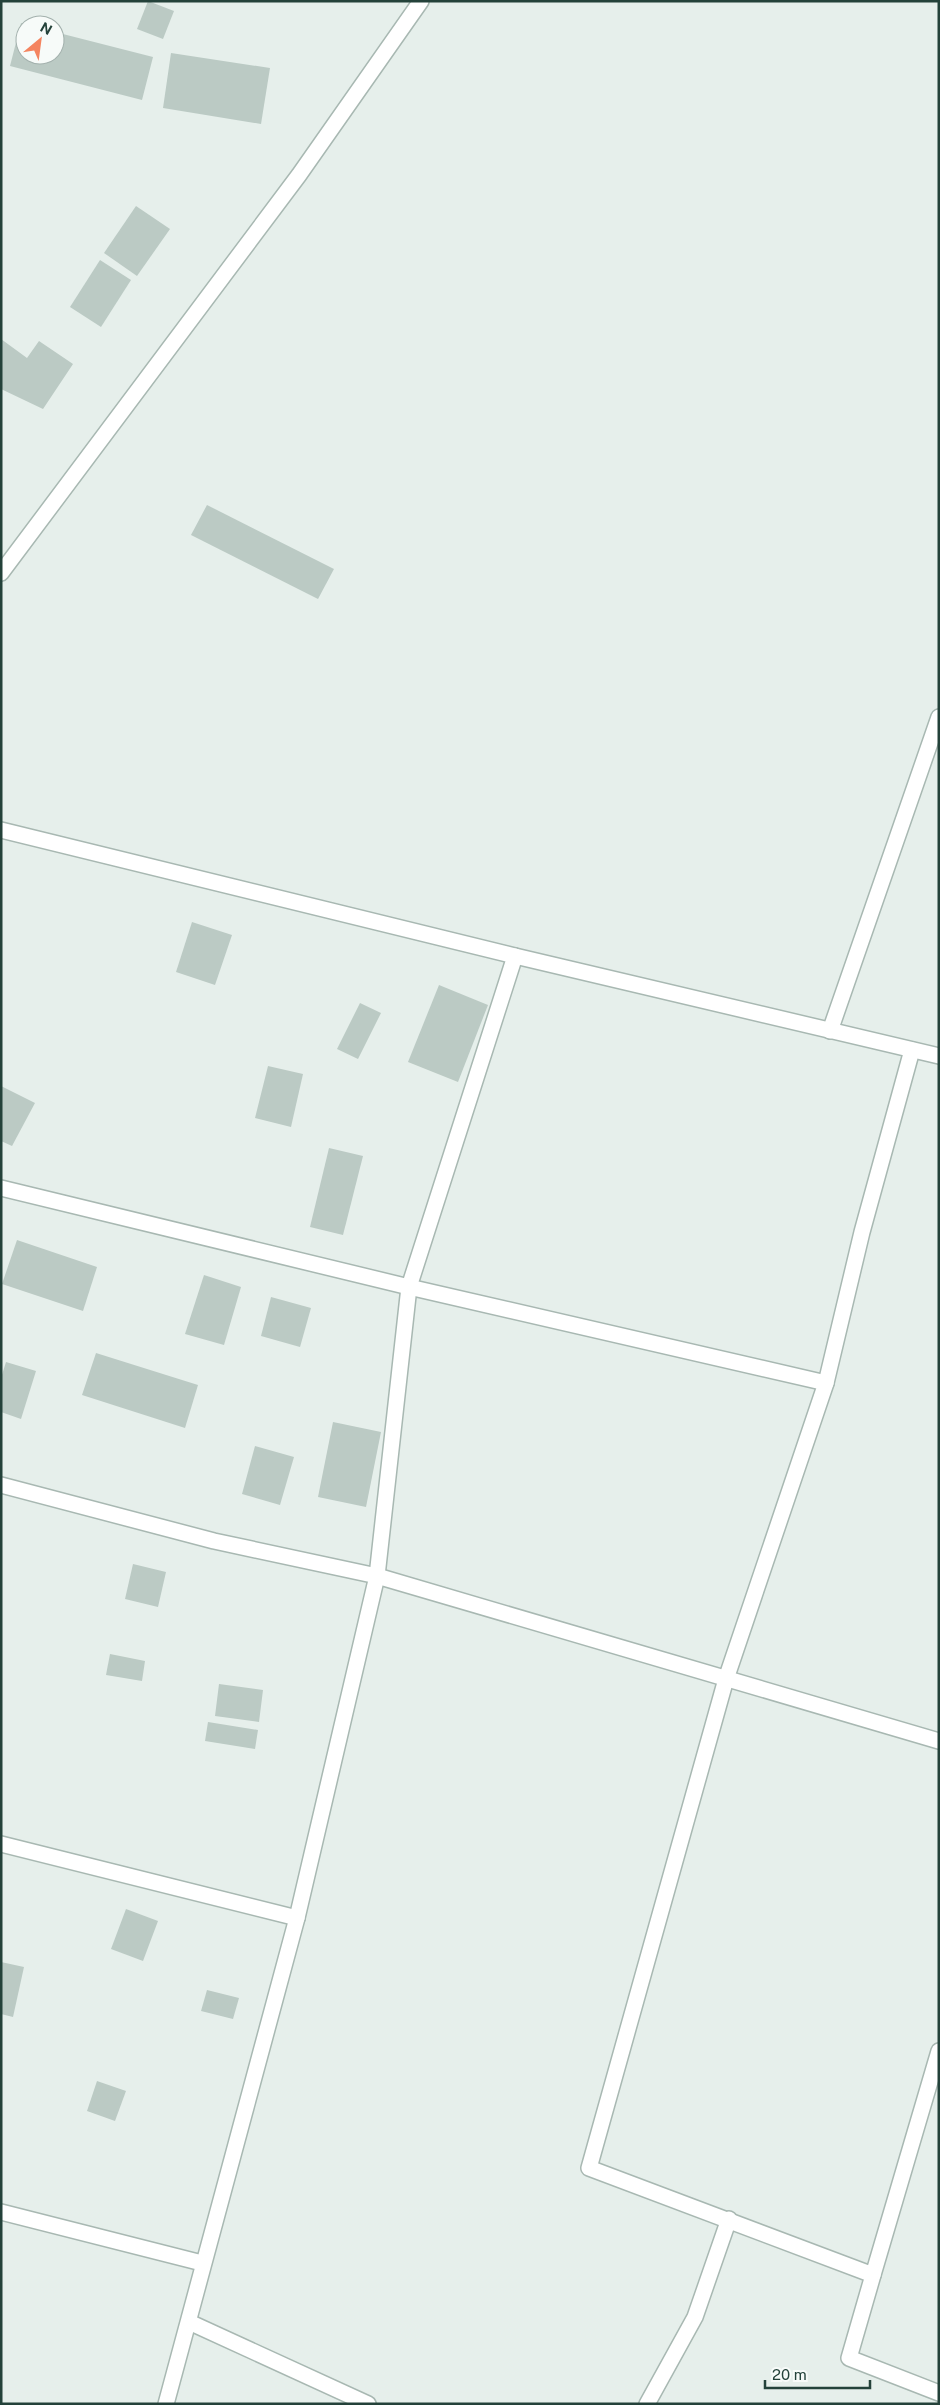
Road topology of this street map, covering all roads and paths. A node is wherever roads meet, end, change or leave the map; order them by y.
1 (421, 1) edge
2 (1, 573) edge
3 (939, 717) edge
4 (1, 830) edge
5 (515, 956) junction
6 (830, 1031) junction
7 (912, 1050) junction
8 (939, 1056) edge
9 (1, 1188) edge
10 (409, 1287) junction
11 (826, 1383) junction
12 (1, 1484) edge
13 (377, 1576) junction
14 (726, 1680) junction
15 (939, 1740) edge
16 (1, 1844) edge
17 (297, 1918) junction
18 (939, 2050) edge
19 (1, 2212) edge
20 (729, 2219) junction
21 (202, 2263) junction
22 (873, 2275) junction
23 (189, 2322) junction
24 (939, 2393) edge
25 (166, 2404) edge
26 (368, 2404) edge
27 (647, 2404) edge

1 - 2 street
3 - 6 street
4 - 5 street
5 - 6 street
5 - 10 street
6 - 7 street
7 - 8 street
7 - 11 street
9 - 10 street
10 - 11 street
10 - 13 street
11 - 14 street
12 - 13 street
13 - 14 street
13 - 17 street
14 - 15 street
14 - 20 street
16 - 17 street
17 - 21 street
18 - 22 street
19 - 21 street
20 - 22 street
20 - 27 street
21 - 23 street
22 - 24 street
23 - 25 street
23 - 26 street

